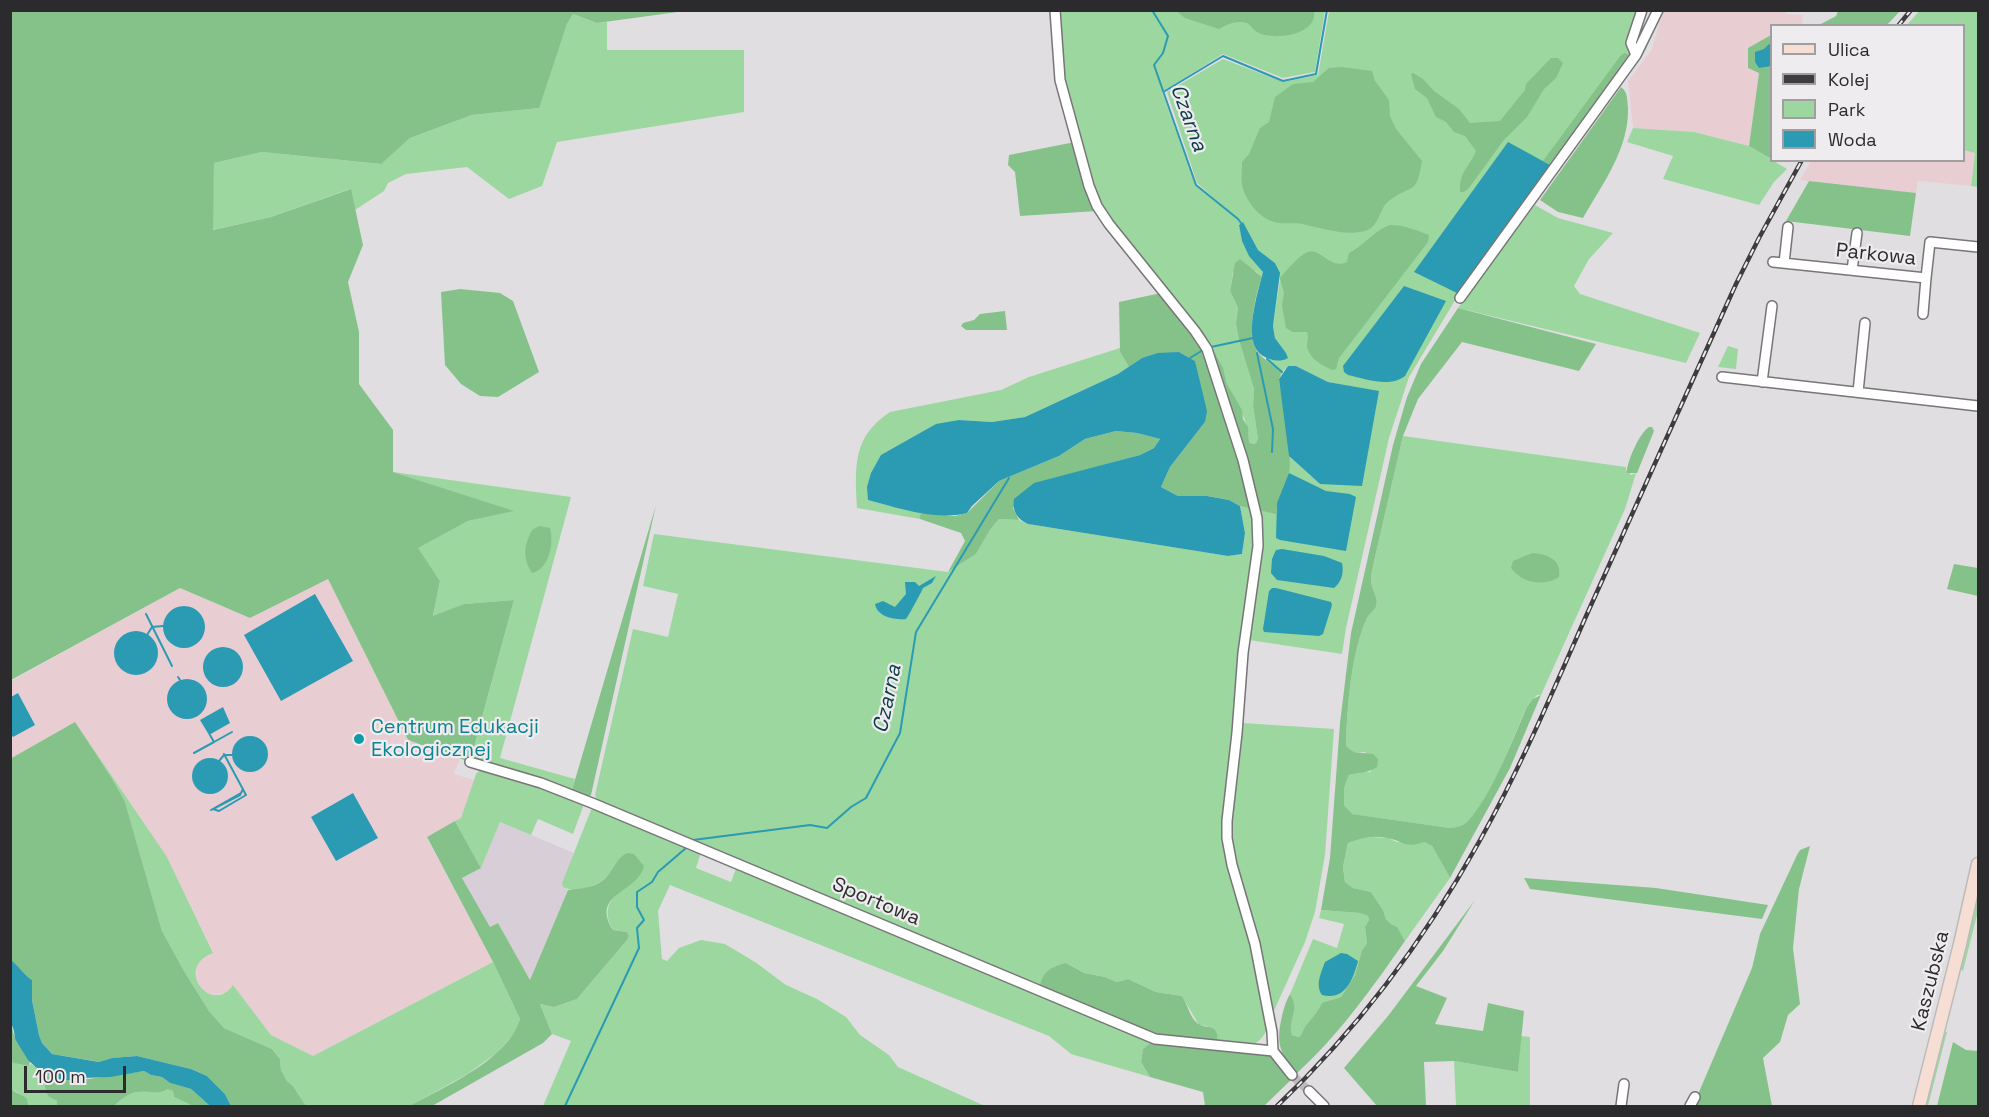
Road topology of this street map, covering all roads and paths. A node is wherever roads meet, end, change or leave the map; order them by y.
1 (1055, 10) edge
2 (1641, 10) edge
3 (1658, 10) edge
4 (1636, 55) junction
5 (1788, 227) dead end
6 (1857, 233) dead end
7 (1978, 247) edge
8 (1773, 262) dead end
9 (1784, 263) junction
10 (1852, 270) junction
11 (1926, 278) junction
12 (1460, 298) dead end
13 (1772, 306) dead end
14 (1923, 314) dead end
15 (1865, 323) dead end
16 (1722, 377) dead end
17 (1762, 382) junction
18 (1858, 392) junction
19 (1978, 406) edge
20 (470, 762) dead end
21 (1978, 866) edge
22 (1273, 1051) junction
23 (1292, 1075) tunnel mouth
24 (1624, 1084) dead end
25 (1309, 1091) tunnel mouth
26 (1324, 1107) edge
27 (1621, 1107) edge
28 (1919, 1107) edge

1 - 22 street
2 - 4 street
3 - 4 street
4 - 12 street
5 - 9 street
6 - 10 street
7 - 11 street, Parkowa
8 - 9 street, Parkowa
9 - 10 street, Parkowa
10 - 11 street, Parkowa
11 - 14 street
13 - 17 street
15 - 18 street
16 - 17 street
17 - 18 street
18 - 19 street
20 - 22 street, Sportowa
21 - 28 main road, Kaszubska
22 - 23 street
24 - 27 street
25 - 26 street

